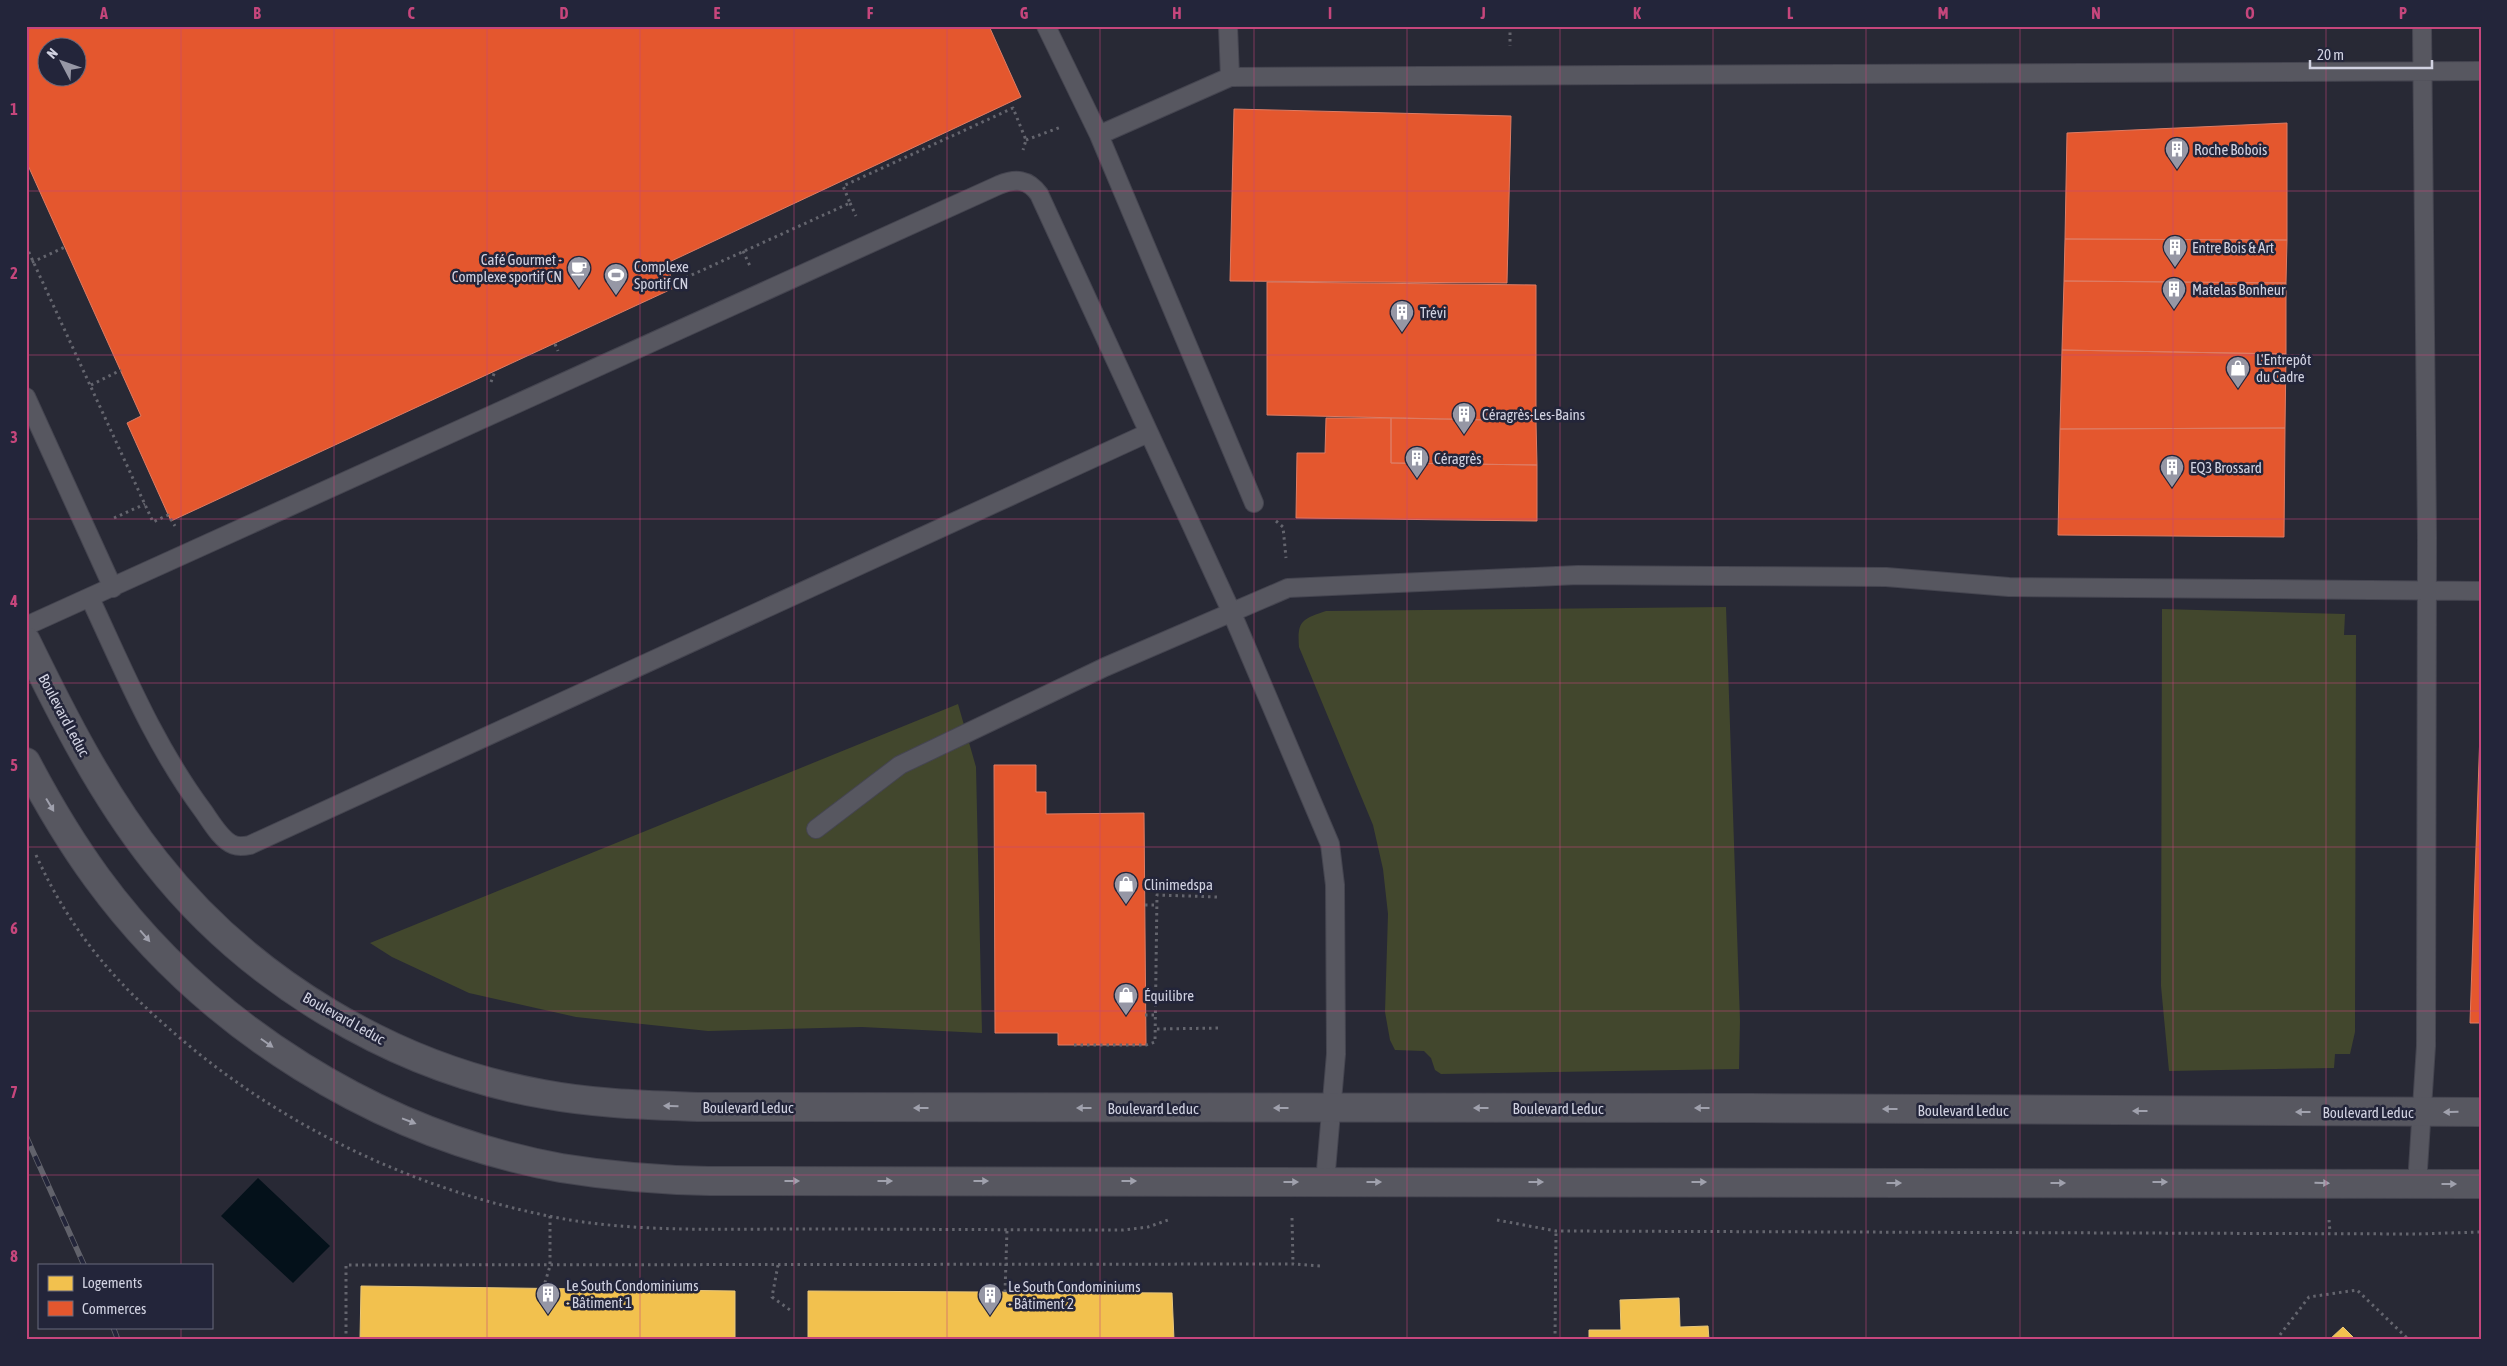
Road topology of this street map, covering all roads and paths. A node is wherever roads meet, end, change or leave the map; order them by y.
1 (1046, 26) edge
2 (1228, 26) edge
3 (2422, 26) edge
4 (2422, 71) junction
5 (2481, 71) edge
6 (1230, 77) junction
7 (1099, 135) junction
8 (1014, 180) junction
9 (850, 203) junction
10 (858, 221) dead end
11 (26, 246) edge
12 (65, 248) dead end
13 (34, 262) junction
14 (26, 265) edge
15 (674, 283) dead end
16 (120, 370) dead end
17 (90, 385) junction
18 (26, 397) edge
19 (1148, 432) junction
20 (1254, 503) joint
21 (168, 515) dead end
22 (113, 588) junction
23 (1288, 588) junction
24 (2426, 591) junction
25 (2481, 591) edge
26 (90, 598) junction
27 (1231, 611) junction
28 (26, 626) edge
29 (26, 641) edge
30 (26, 762) edge
31 (816, 829) dead end
32 (1218, 897) dead end
33 (1145, 905) dead end
34 (1157, 905) junction
35 (1145, 1015) dead end
36 (1156, 1015) junction
37 (1220, 1028) dead end
38 (1157, 1029) junction
39 (1074, 1045) dead end
40 (1330, 1108) junction
41 (2481, 1112) edge
42 (2422, 1113) junction
43 (1325, 1182) junction
44 (2417, 1184) junction
45 (2481, 1184) edge
46 (550, 1215) dead end
47 (1292, 1218) dead end
48 (1492, 1219) dead end
49 (1007, 1230) dead end
50 (1556, 1231) junction
51 (2481, 1232) edge
52 (1005, 1263) junction
53 (1293, 1264) junction
54 (778, 1265) junction
55 (550, 1266) junction
56 (1320, 1266) dead end
57 (543, 1289) dead end
58 (1004, 1292) dead end
59 (790, 1310) dead end
60 (346, 1340) edge
61 (1556, 1340) edge
62 (2276, 1340) edge
63 (2409, 1340) edge

1 - 7 lane
2 - 6 lane
3 - 4 lane
4 - 5 lane
4 - 6 lane
4 - 24 lane
6 - 7 lane
7 - 20 lane
8 - 9 path
8 - 19 lane
8 - 22 lane
9 - 10 path
9 - 15 path
11 - 13 path
12 - 13 path
13 - 14 path
13 - 17 path
16 - 17 path
17 - 21 path
18 - 22 lane
19 - 26 lane
19 - 27 lane
20 - 23 path
22 - 26 lane
23 - 24 lane
23 - 27 lane
24 - 25 lane
24 - 42 lane
26 - 28 lane
27 - 31 lane
27 - 40 lane
40 -> 29 street, Boulevard Leduc
30 -> 43 street
32 - 34 path
33 - 34 path
34 - 36 path
35 - 36 path
36 - 38 path
37 - 38 path
38 - 39 path
42 -> 40 street, Boulevard Leduc
40 - 43 lane
41 -> 42 street, Boulevard Leduc
42 - 44 lane
43 -> 44 street
44 -> 45 street
46 - 55 path
47 - 53 path
48 - 50 path
49 - 52 path
50 - 51 path
50 - 61 path
52 - 53 path
52 - 54 path
52 - 58 path
53 - 56 path
54 - 55 path
54 - 59 path
55 - 57 path
55 - 60 path
62 - 63 path

